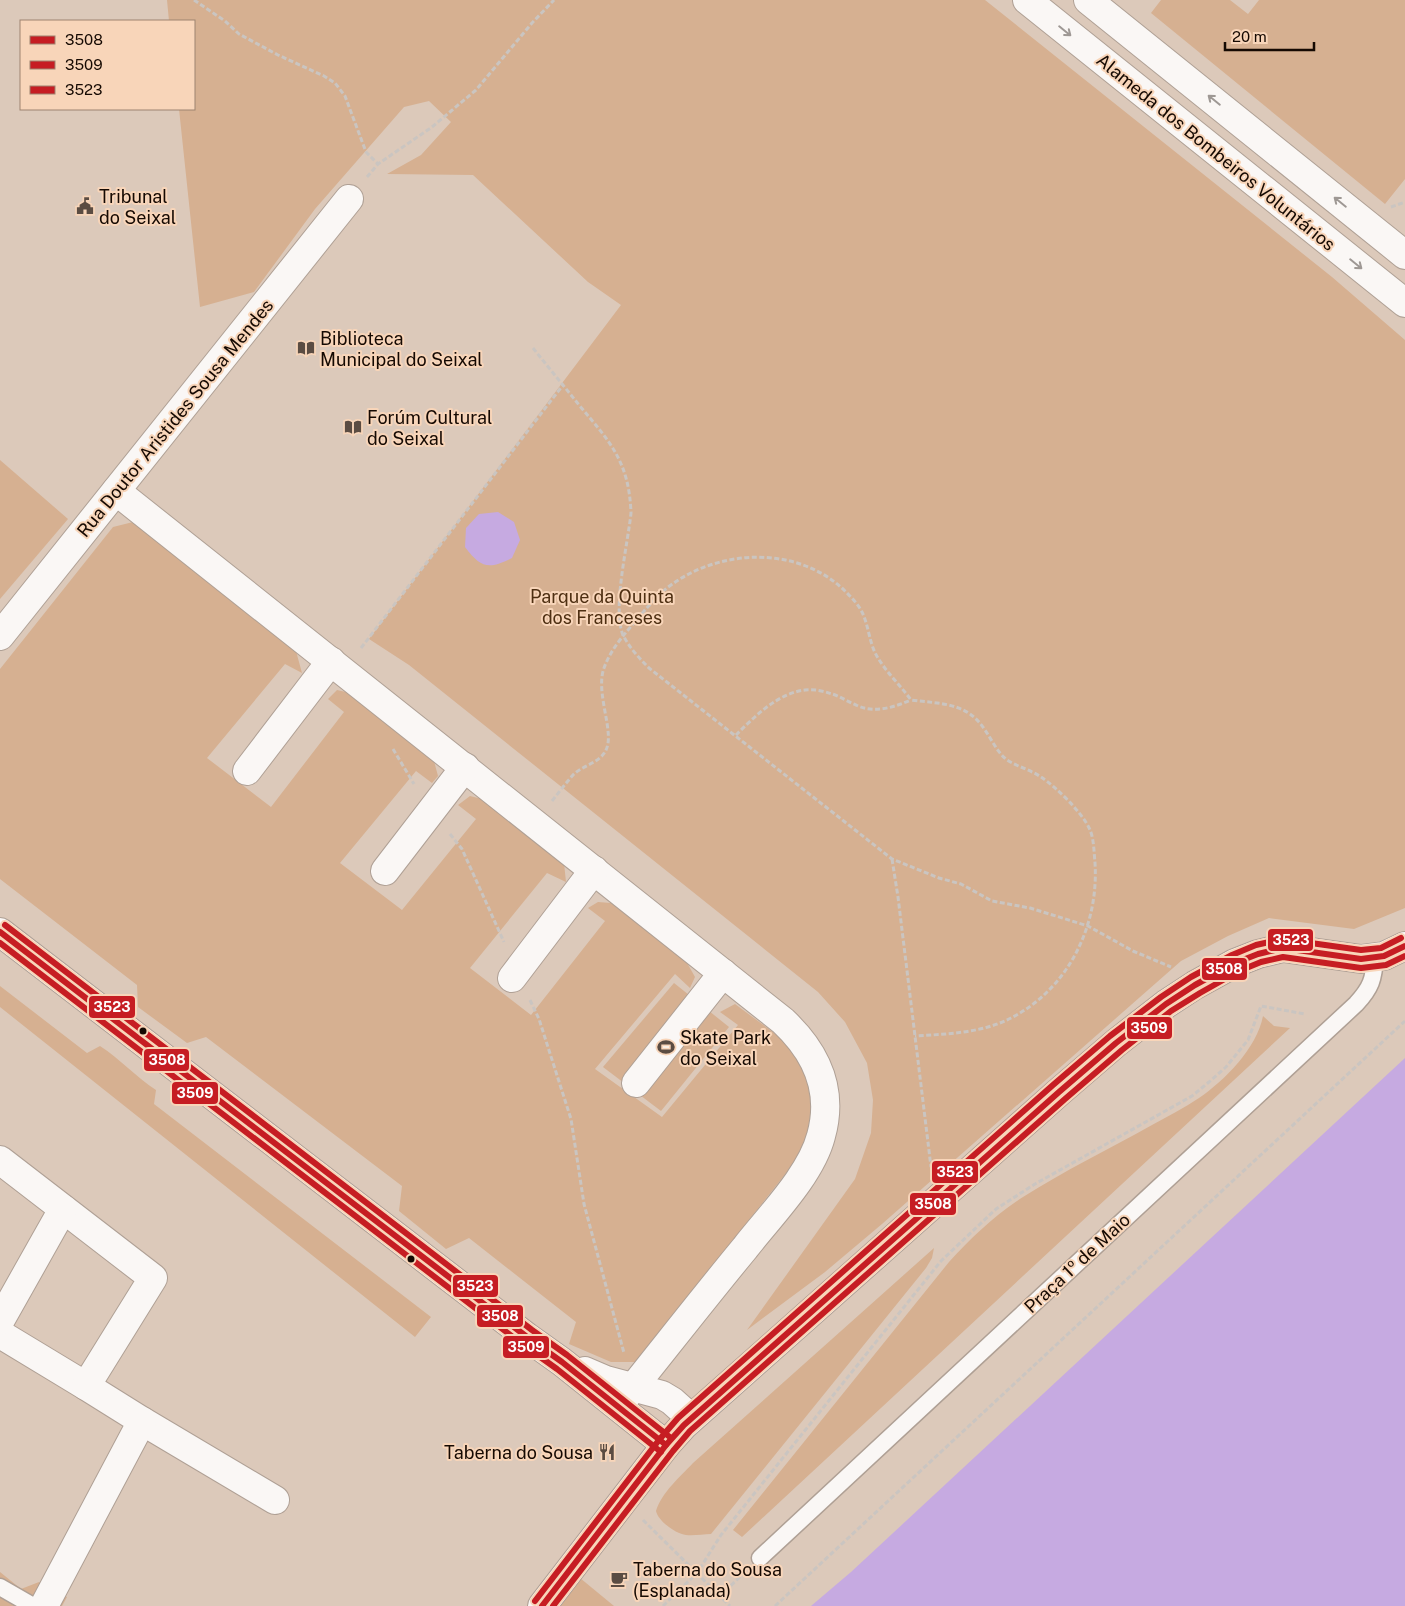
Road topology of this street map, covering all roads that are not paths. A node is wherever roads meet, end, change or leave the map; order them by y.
1 (1027, 0) edge
2 (1096, 2) edge
3 (349, 199) road end
4 (1405, 255) edge
5 (1405, 303) edge
6 (116, 491) junction
7 (0, 636) edge
8 (337, 666) junction
9 (465, 768) junction
10 (248, 771) dead end
11 (594, 870) junction
12 (385, 871) dead end
13 (0, 932) edge
14 (1405, 946) edge
15 (1374, 957) junction
16 (723, 972) junction
17 (515, 975) road end
18 (636, 1083) dead end
19 (0, 1160) edge
20 (63, 1208) junction
21 (0, 1321) edge
22 (0, 1334) edge
23 (86, 1386) junction
24 (625, 1397) junction
25 (691, 1418) junction
26 (142, 1421) junction
27 (666, 1445) junction
28 (274, 1500) dead end
29 (760, 1558) road end
30 (0, 1587) edge
31 (33, 1606) edge
32 (44, 1606) edge
33 (542, 1606) edge

1 -> 5 street, Alameda dos Bombeiros Voluntários
4 -> 2 street
3 - 6 street, Rua Doutor Aristides Sousa Mendes
6 - 7 street, Rua Doutor Aristides Sousa Mendes
6 - 8 street
8 - 9 street
8 - 10 street
9 - 11 street
9 - 12 street
11 - 16 street
11 - 17 street
13 - 24 street
14 - 15 street
15 - 25 street
15 - 29 lane, Praça 1º de Maio
16 - 18 street
16 - 24 street
19 - 20 street
20 - 21 street
20 - 23 street
22 - 23 street
23 - 26 street
24 - 25 street
24 - 27 street
25 - 27 street
26 - 28 street
26 - 32 street
27 - 33 street
30 - 31 lane

